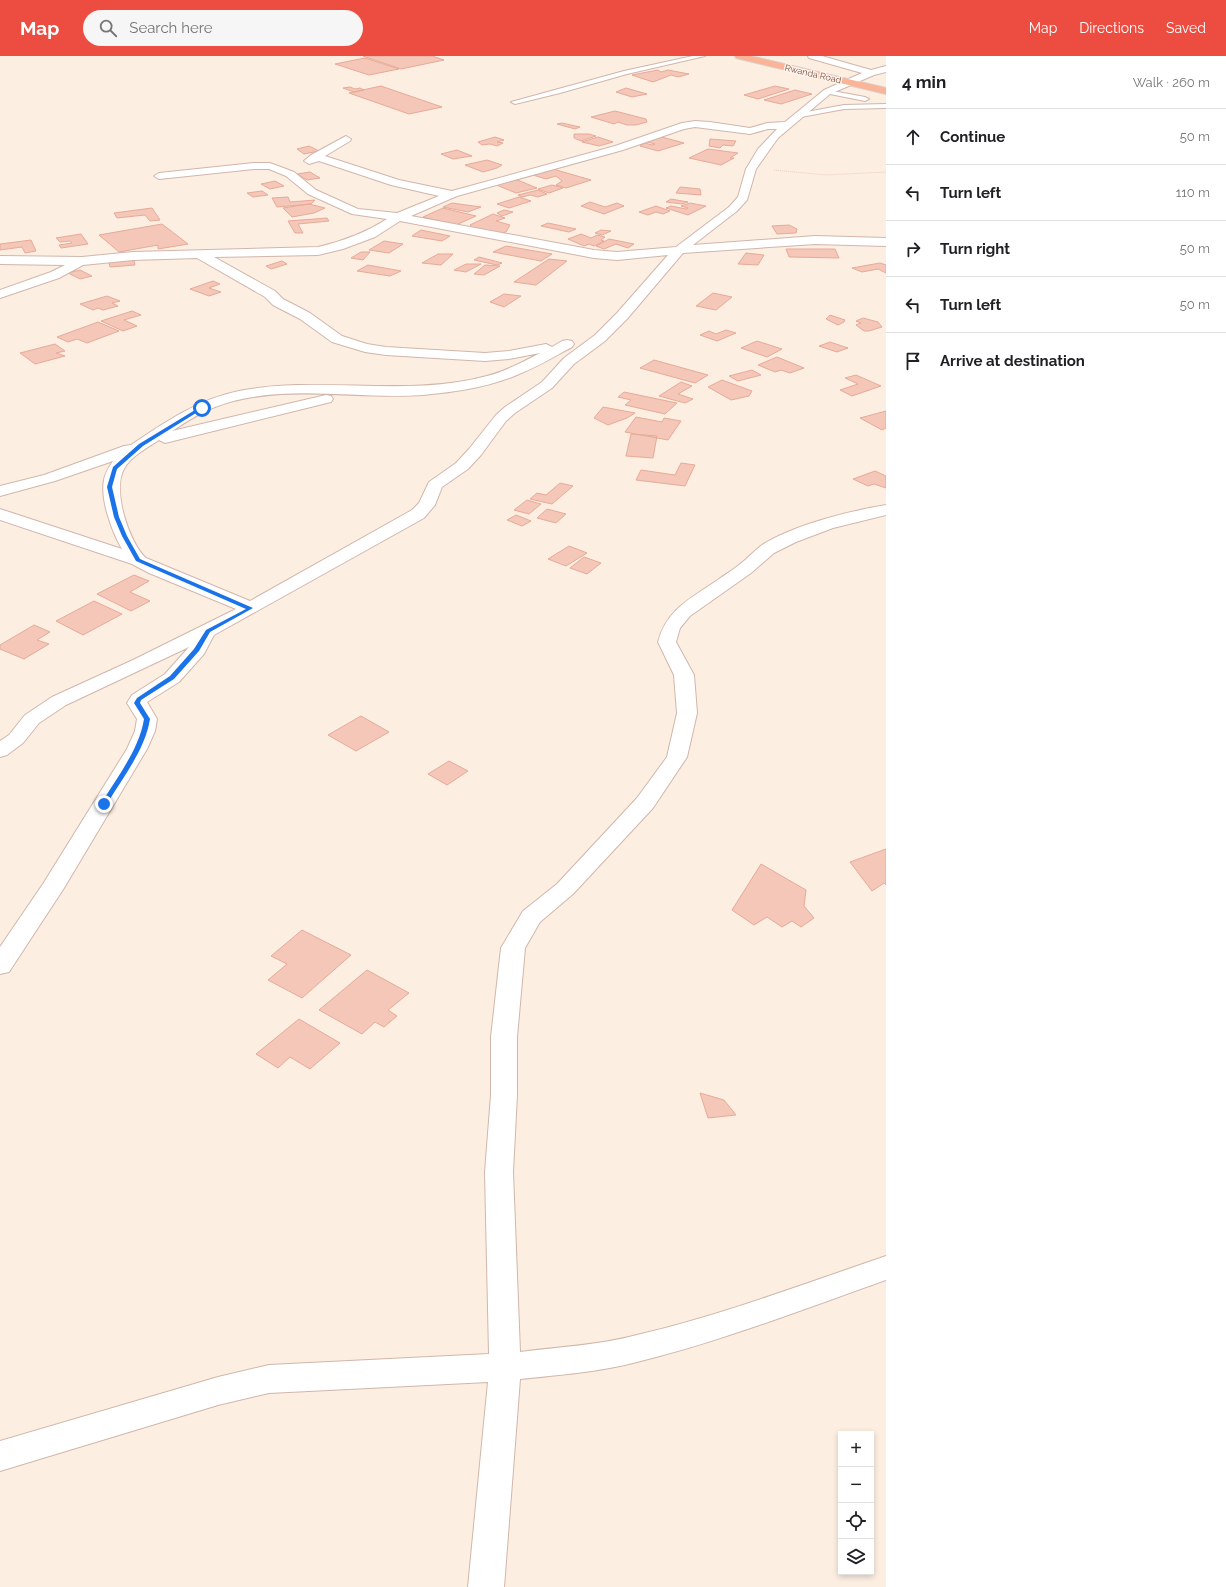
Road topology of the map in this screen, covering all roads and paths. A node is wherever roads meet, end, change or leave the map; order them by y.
1 (702, 56) edge
2 (739, 56) edge
3 (812, 56) edge
4 (886, 69) edge
5 (871, 73) junction
6 (849, 82) junction
7 (886, 91) edge
8 (827, 92) junction
9 (515, 102) dead end
10 (886, 105) edge
11 (801, 115) junction
12 (786, 125) junction
13 (346, 139) dead end
14 (315, 157) junction
15 (296, 169) junction
16 (751, 169) junction
17 (886, 172) edge
18 (158, 176) dead end
19 (453, 194) junction
20 (398, 217) junction
21 (886, 242) edge
22 (679, 250) junction
23 (201, 255) junction
24 (0, 260) edge
25 (82, 261) junction
26 (0, 294) edge
27 (600, 338) junction
28 (567, 344) junction
29 (362, 391) junction
30 (141, 445) junction
31 (0, 491) edge
32 (886, 510) edge
33 (0, 514) edge
34 (138, 560) junction
35 (250, 608) junction
36 (208, 631) junction
37 (0, 751) edge
38 (0, 966) edge
39 (886, 1268) edge
40 (505, 1367) junction
41 (0, 1456) edge
42 (486, 1587) edge

1 - 9 lane
2 - 6 highway, Rwanda Road
3 - 5 street
4 - 5 street
5 - 6 street
6 - 7 highway, Rwanda Road
6 - 8 street
8 - 10 lane
8 - 11 street
10 - 11 lane
11 - 12 street
12 - 16 street
12 - 19 street
13 - 14 street
14 - 15 street
14 - 19 street
15 - 18 street
15 - 20 street
16 - 17 path
16 - 22 street
19 - 20 street
20 - 22 street
20 - 23 street
21 - 22 street
22 - 27 street
23 - 25 street
23 - 28 street
24 - 25 street
25 - 26 street
27 - 28 street
27 - 35 street
28 - 29 street
29 - 30 street
29 - 30 street
30 - 31 street
30 - 34 street
32 - 40 street
33 - 34 street
34 - 35 street
35 - 36 street
36 - 37 street
36 - 38 street
39 - 40 street
40 - 41 street
40 - 42 street

